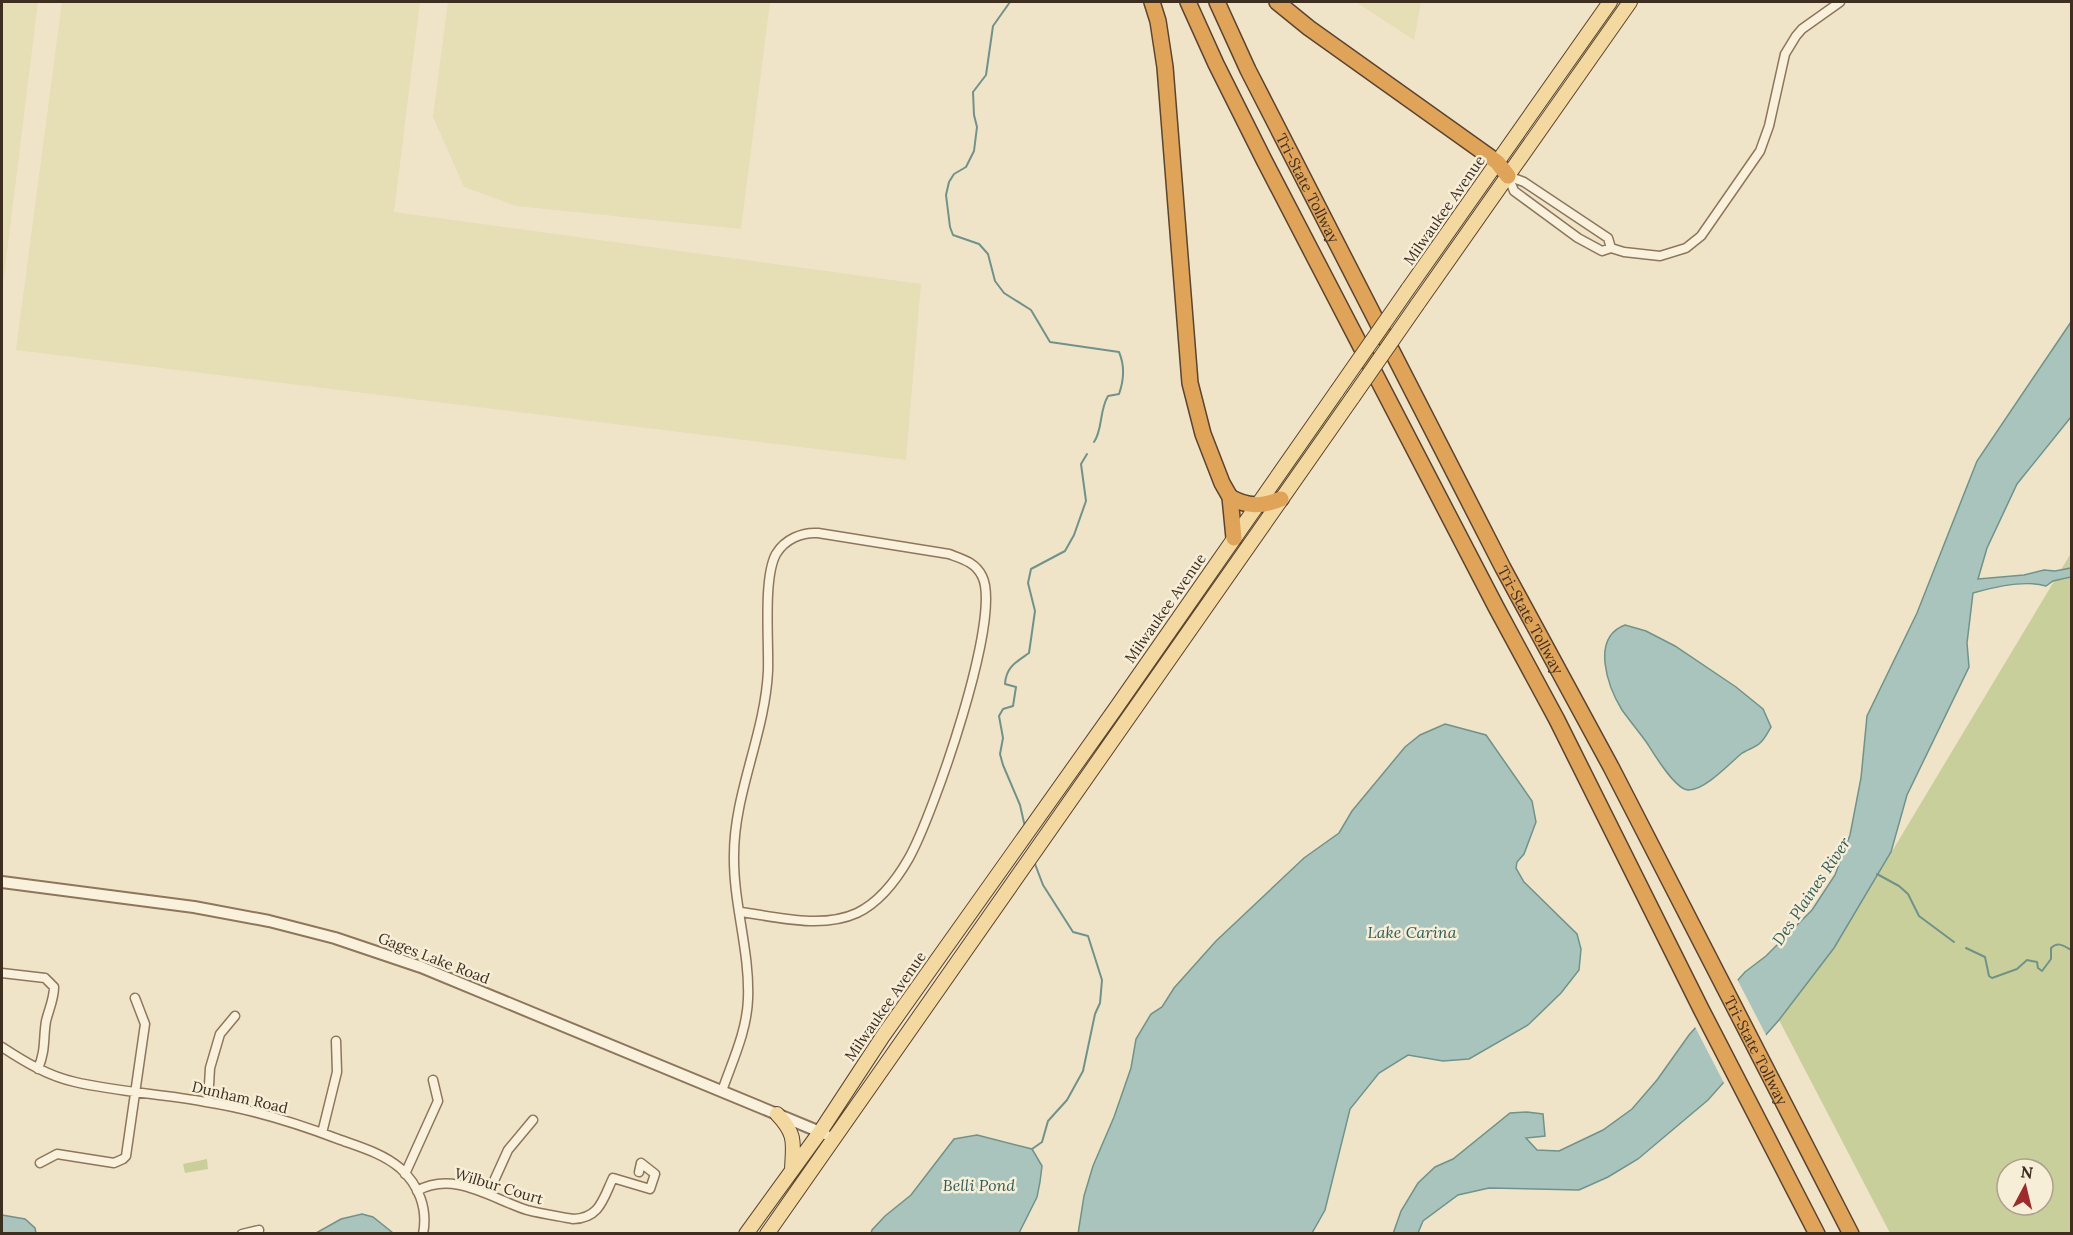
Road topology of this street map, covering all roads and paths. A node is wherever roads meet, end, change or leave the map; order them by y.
1 (1152, 2) edge
2 (1188, 2) edge
3 (1216, 2) edge
4 (1277, 2) edge
5 (1610, 2) edge
6 (1630, 2) edge
7 (1840, 2) edge
8 (1497, 162) junction
9 (1508, 176) junction
10 (1611, 248) junction
11 (1230, 497) junction
12 (1281, 499) junction
13 (1256, 506) junction
14 (1234, 538) junction
15 (2, 882) edge
16 (741, 912) junction
17 (2, 973) edge
18 (135, 999) dead end
19 (235, 1016) dead end
20 (336, 1041) dead end
21 (2, 1047) edge
22 (38, 1069) junction
23 (434, 1080) dead end
24 (135, 1091) junction
25 (722, 1091) junction
26 (208, 1102) junction
27 (777, 1114) junction
28 (533, 1120) dead end
29 (820, 1132) junction
30 (322, 1133) junction
31 (834, 1137) junction
32 (40, 1163) dead end
33 (791, 1171) junction
34 (639, 1172) dead end
35 (405, 1174) junction
36 (417, 1191) junction
37 (488, 1194) junction
38 (259, 1230) dead end
39 (242, 1233) edge
40 (423, 1233) edge
41 (746, 1233) edge
42 (767, 1233) edge
43 (1817, 1233) edge
44 (1851, 1233) edge

1 - 11 highway
2 - 43 highway, Tri-State Tollway
3 - 44 highway, Tri-State Tollway
4 - 8 highway
5 - 8 main road, Milwaukee Avenue
6 - 9 main road
7 - 10 street
8 - 9 highway
8 - 13 main road, Milwaukee Avenue, bridge
9 - 10 street
9 - 10 street
9 - 12 main road, bridge
11 - 13 highway
11 - 14 highway
12 - 13 highway
12 - 31 main road
13 - 14 main road, Milwaukee Avenue
14 - 29 main road, Milwaukee Avenue
15 - 25 street, Gages Lake Road
16 - 16 street
16 - 25 street
17 - 22 street
18 - 24 street
19 - 26 street
20 - 30 street
21 - 22 street, Dunham Road
22 - 24 street, Dunham Road
23 - 35 street
24 - 26 street, Dunham Road
24 - 32 street
25 - 27 street, Gages Lake Road
26 - 30 street, Dunham Road
27 - 29 street, Gages Lake Road
27 - 33 main road
28 - 37 street
29 - 31 street, Gages Lake Road
29 - 33 main road, Milwaukee Avenue
30 - 35 street, Dunham Road
31 - 42 main road
33 - 41 main road, Milwaukee Avenue
34 - 37 street, Wilbur Court
35 - 36 street, Dunham Road
36 - 37 street, Wilbur Court
36 - 40 street, Dunham Road
38 - 39 street

